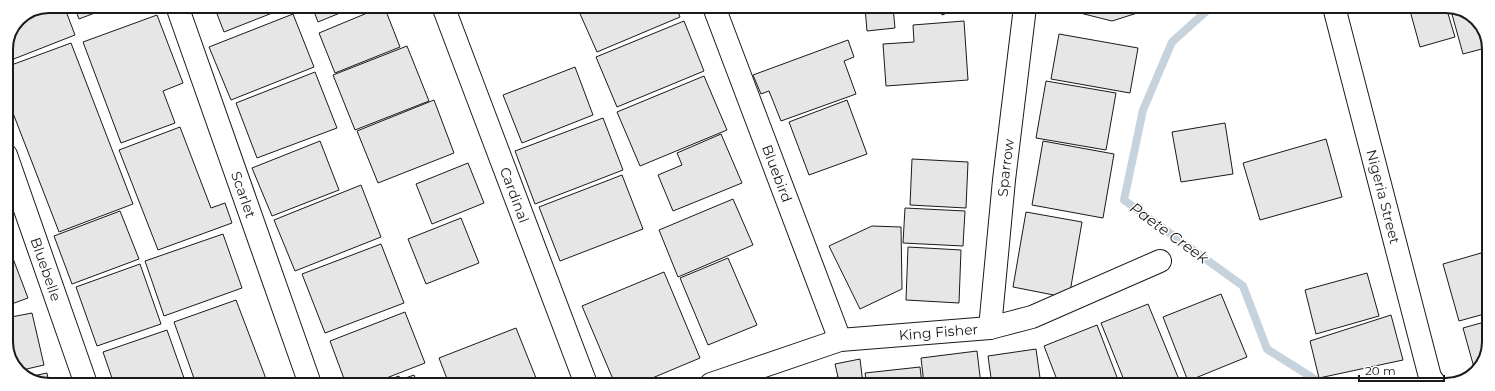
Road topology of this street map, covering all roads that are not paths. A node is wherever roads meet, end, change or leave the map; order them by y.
1 (179, 13) edge
2 (446, 13) edge
3 (716, 13) edge
4 (1025, 13) edge
5 (1336, 13) edge
6 (13, 175) edge
7 (1160, 262) dead end
8 (990, 328) junction
9 (840, 340) junction
10 (84, 378) edge
11 (308, 378) edge
12 (584, 378) edge
13 (729, 378) edge
14 (1431, 378) edge

1 - 11 street, Scarlet
2 - 12 street, Cardinal
3 - 9 street, Bluebird
4 - 8 street, Sparrow
5 - 14 street, Nigeria Street
6 - 10 street, Bluebelle
7 - 8 street, King Fisher
8 - 9 street, King Fisher
9 - 13 street, King Fisher

